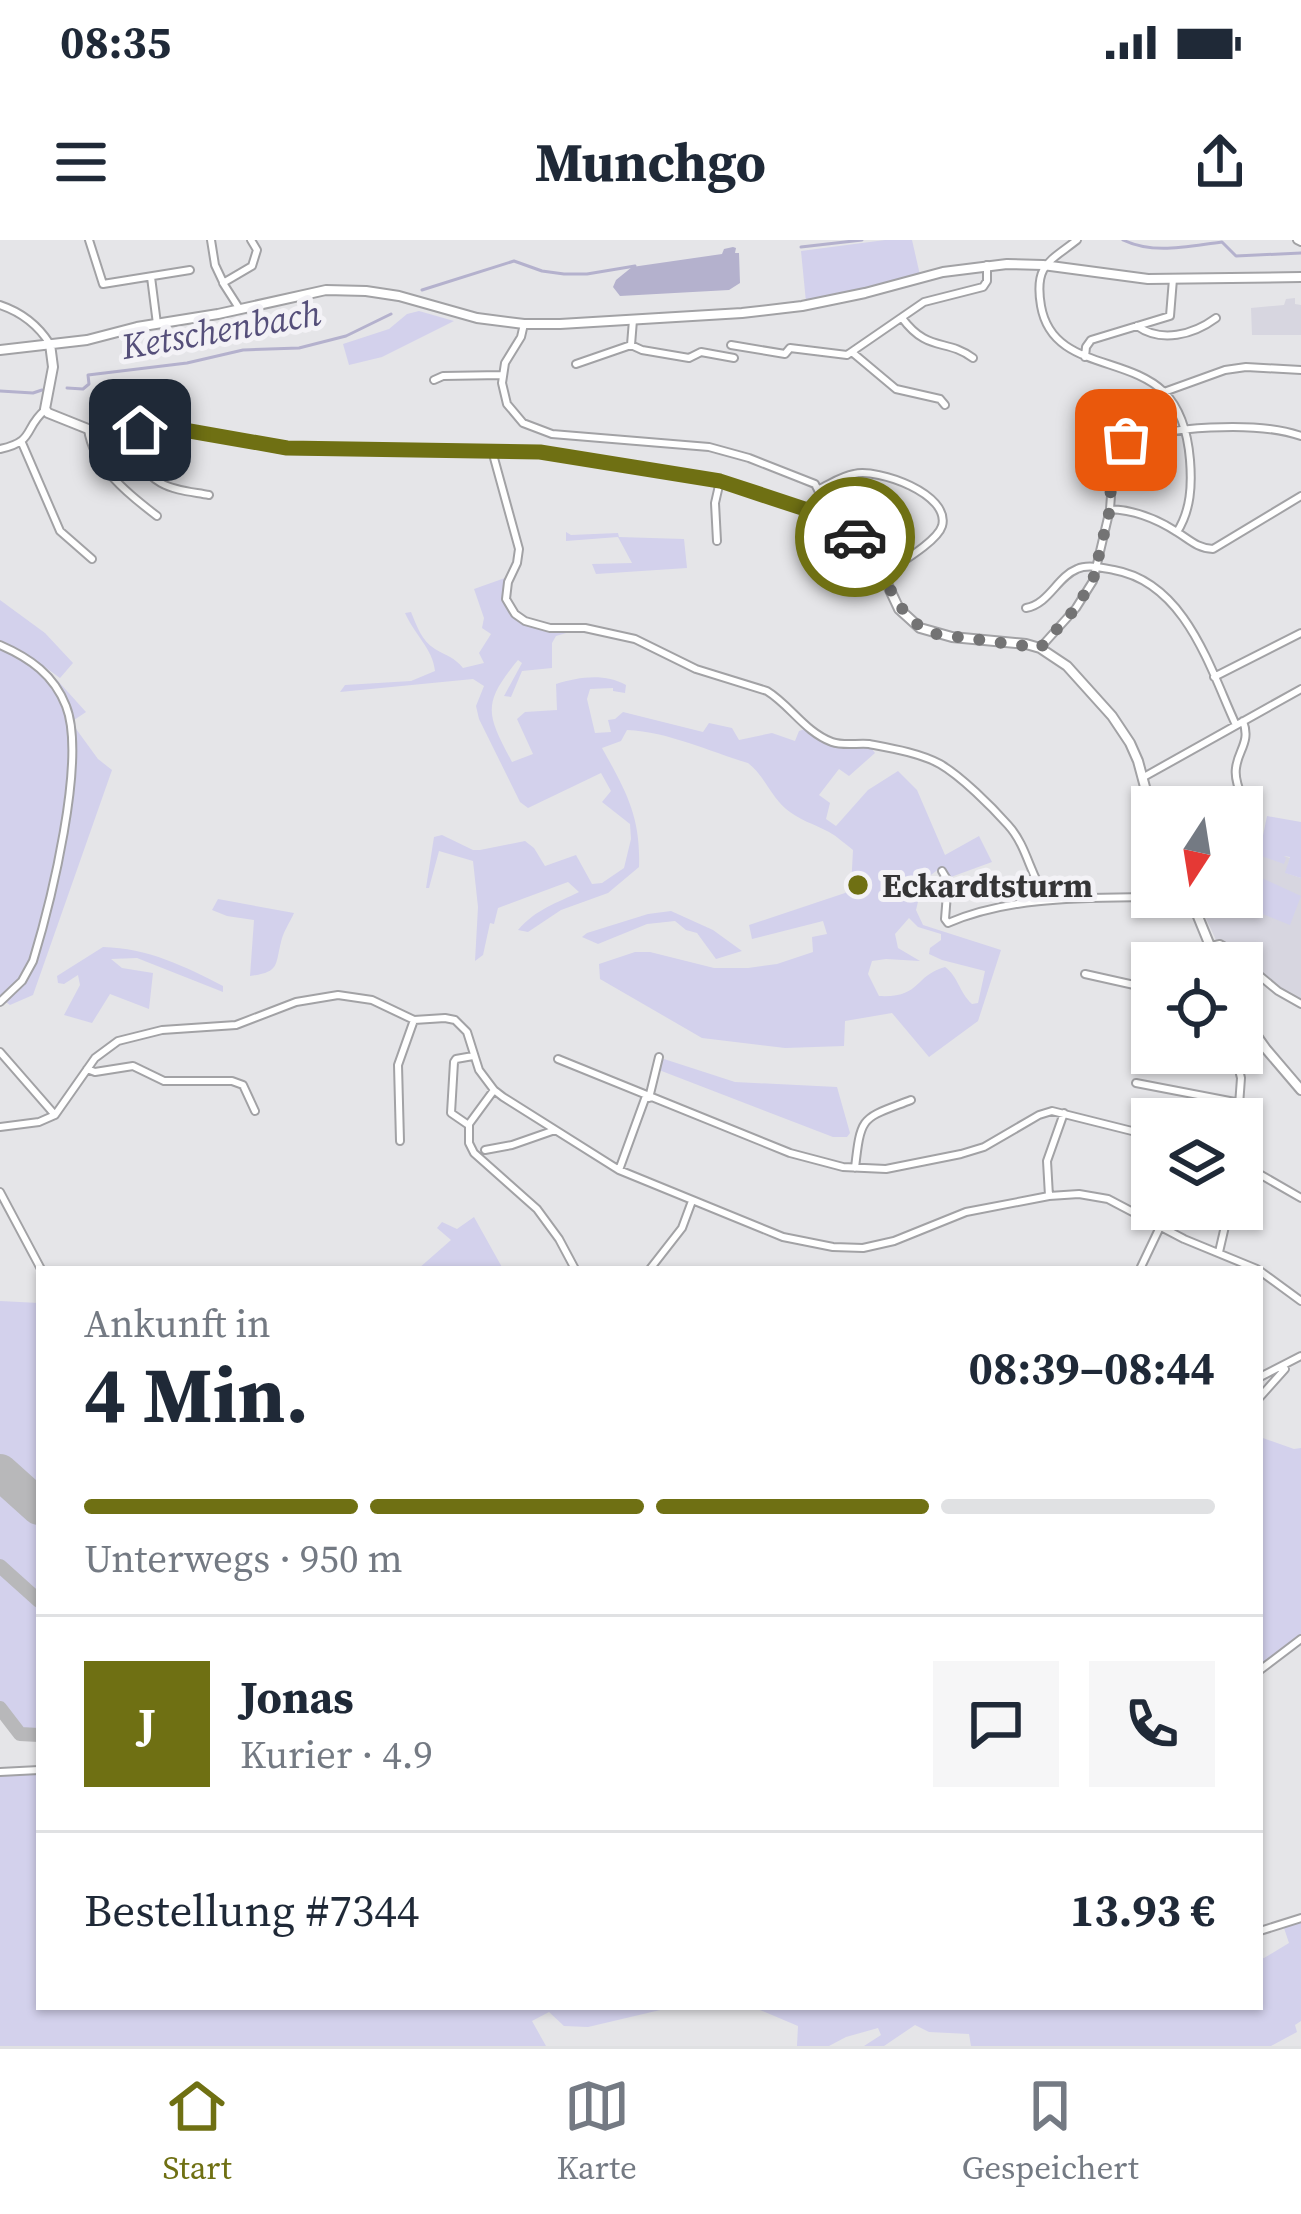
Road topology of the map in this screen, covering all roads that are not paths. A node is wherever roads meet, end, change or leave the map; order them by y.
1 (89, 240) edge
2 (211, 240) edge
3 (251, 240) edge
4 (1077, 240) edge
5 (1066, 249) junction
6 (987, 266) junction
7 (1043, 266) junction
8 (1070, 269) junction
9 (190, 270) dead end
10 (151, 277) junction
11 (1301, 278) edge
12 (1173, 279) junction
13 (224, 283) junction
14 (0, 305) edge
15 (240, 309) junction
16 (902, 318) junction
17 (1216, 318) dead end
18 (633, 320) junction
19 (158, 324) junction
20 (524, 324) junction
21 (1137, 326) junction
22 (50, 344) junction
23 (632, 345) junction
24 (730, 345) dead end
25 (0, 350) edge
26 (854, 353) junction
27 (1084, 357) junction
28 (734, 358) dead end
29 (973, 358) dead end
30 (576, 364) dead end
31 (1301, 370) edge
32 (502, 375) junction
33 (434, 380) dead end
34 (1163, 392) junction
35 (945, 405) dead end
36 (45, 410) junction
37 (88, 429) junction
38 (116, 430) junction
39 (1186, 431) junction
40 (1301, 436) edge
41 (22, 442) junction
42 (0, 449) edge
43 (495, 451) junction
44 (720, 481) junction
45 (819, 489) junction
46 (209, 495) dead end
47 (1301, 496) edge
48 (1110, 509) junction
49 (814, 512) junction
50 (157, 516) dead end
51 (1178, 532) junction
52 (717, 541) dead end
53 (92, 559) dead end
54 (1097, 568) junction
55 (884, 574) junction
56 (1026, 608) dead end
57 (1301, 633) edge
58 (0, 646) edge
59 (1040, 648) junction
60 (1214, 677) junction
61 (1301, 689) edge
62 (1240, 723) junction
63 (1142, 778) junction
64 (1144, 786) edge
65 (1240, 786) edge
66 (942, 872) dead end
67 (1131, 897) edge
68 (1047, 898) junction
69 (1085, 974) dead end
70 (1263, 979) edge
71 (1131, 984) edge
72 (0, 1002) edge
73 (1301, 1004) edge
74 (414, 1020) junction
75 (1263, 1045) edge
76 (0, 1052) edge
77 (473, 1056) junction
78 (659, 1057) dead end
79 (558, 1059) dead end
80 (87, 1069) junction
81 (1136, 1083) dead end
82 (494, 1090) junction
83 (1301, 1090) edge
84 (648, 1097) junction
85 (1214, 1098) edge
86 (911, 1100) dead end
87 (255, 1111) dead end
88 (55, 1114) junction
89 (1067, 1114) junction
90 (469, 1124) junction
91 (0, 1127) edge
92 (555, 1130) junction
93 (1131, 1131) edge
94 (400, 1141) dead end
95 (479, 1151) junction
96 (855, 1168) junction
97 (619, 1170) junction
98 (1263, 1176) edge
99 (0, 1192) edge
100 (1049, 1196) junction
101 (1301, 1198) edge
102 (692, 1201) junction
103 (1131, 1211) edge
104 (1159, 1230) edge
105 (1167, 1230) edge
106 (1224, 1230) edge
107 (1219, 1252) junction
108 (39, 1266) edge
109 (573, 1266) edge
110 (653, 1266) edge
111 (1141, 1266) edge
112 (1249, 1266) edge
113 (1263, 1274) edge
114 (1301, 1301) edge
115 (1301, 1356) edge
116 (1287, 1366) junction
117 (1263, 1376) edge
118 (1263, 1394) edge
119 (1301, 1640) edge
120 (1263, 1668) edge
121 (36, 1770) edge
122 (0, 1772) edge
123 (1301, 1918) edge
124 (1263, 1930) edge

1 - 10 street
2 - 13 street
3 - 13 street
4 - 5 street
5 - 7 street
5 - 8 street
6 - 7 street
6 - 16 street
6 - 18 street
7 - 8 street
7 - 27 street
8 - 12 street
9 - 10 street
10 - 19 street
11 - 12 street
12 - 21 street
13 - 15 street
14 - 22 street
15 - 19 street
15 - 20 street
16 - 26 street
16 - 29 street
17 - 21 street
18 - 20 street
18 - 23 street
19 - 22 street
20 - 32 street
21 - 27 street
22 - 25 street
22 - 36 street
23 - 28 street
23 - 30 street
24 - 26 street
26 - 35 street
27 - 34 street
31 - 34 street
32 - 33 street
32 - 45 street
34 - 39 street
36 - 37 street
36 - 41 street
37 - 38 street
37 - 50 street
38 - 43 street
38 - 46 street
39 - 40 street
39 - 48 street
39 - 51 street
41 - 42 street
41 - 53 street
43 - 44 street
43 - 68 street
44 - 49 street
44 - 52 street
45 - 49 street
45 - 55 street
47 - 51 street
48 - 51 street
48 - 54 street
49 - 55 street
54 - 56 street
54 - 59 street
54 - 60 street
55 - 59 street
57 - 60 street
58 - 72 street
59 - 63 street
60 - 62 street
61 - 62 street
62 - 63 street
62 - 65 street
63 - 64 street
66 - 68 street
67 - 68 street
69 - 71 street
70 - 73 street
74 - 77 street
74 - 80 street
74 - 94 street
75 - 83 street
76 - 88 street
77 - 82 street
77 - 90 street
78 - 84 street
79 - 84 street
80 - 87 street
80 - 88 street
81 - 85 street
82 - 90 street
82 - 92 street
84 - 96 street
84 - 97 street
86 - 96 street
88 - 91 street
89 - 93 street
89 - 96 street
89 - 100 street
90 - 95 street
92 - 95 street
92 - 97 street
95 - 109 street
97 - 102 street
98 - 101 street
99 - 108 street
100 - 102 street
100 - 103 street
102 - 110 street
104 - 111 street
105 - 107 street
106 - 107 street
107 - 112 street
113 - 114 street
115 - 116 street
116 - 117 street
116 - 118 street
119 - 120 street
121 - 122 street
123 - 124 street

